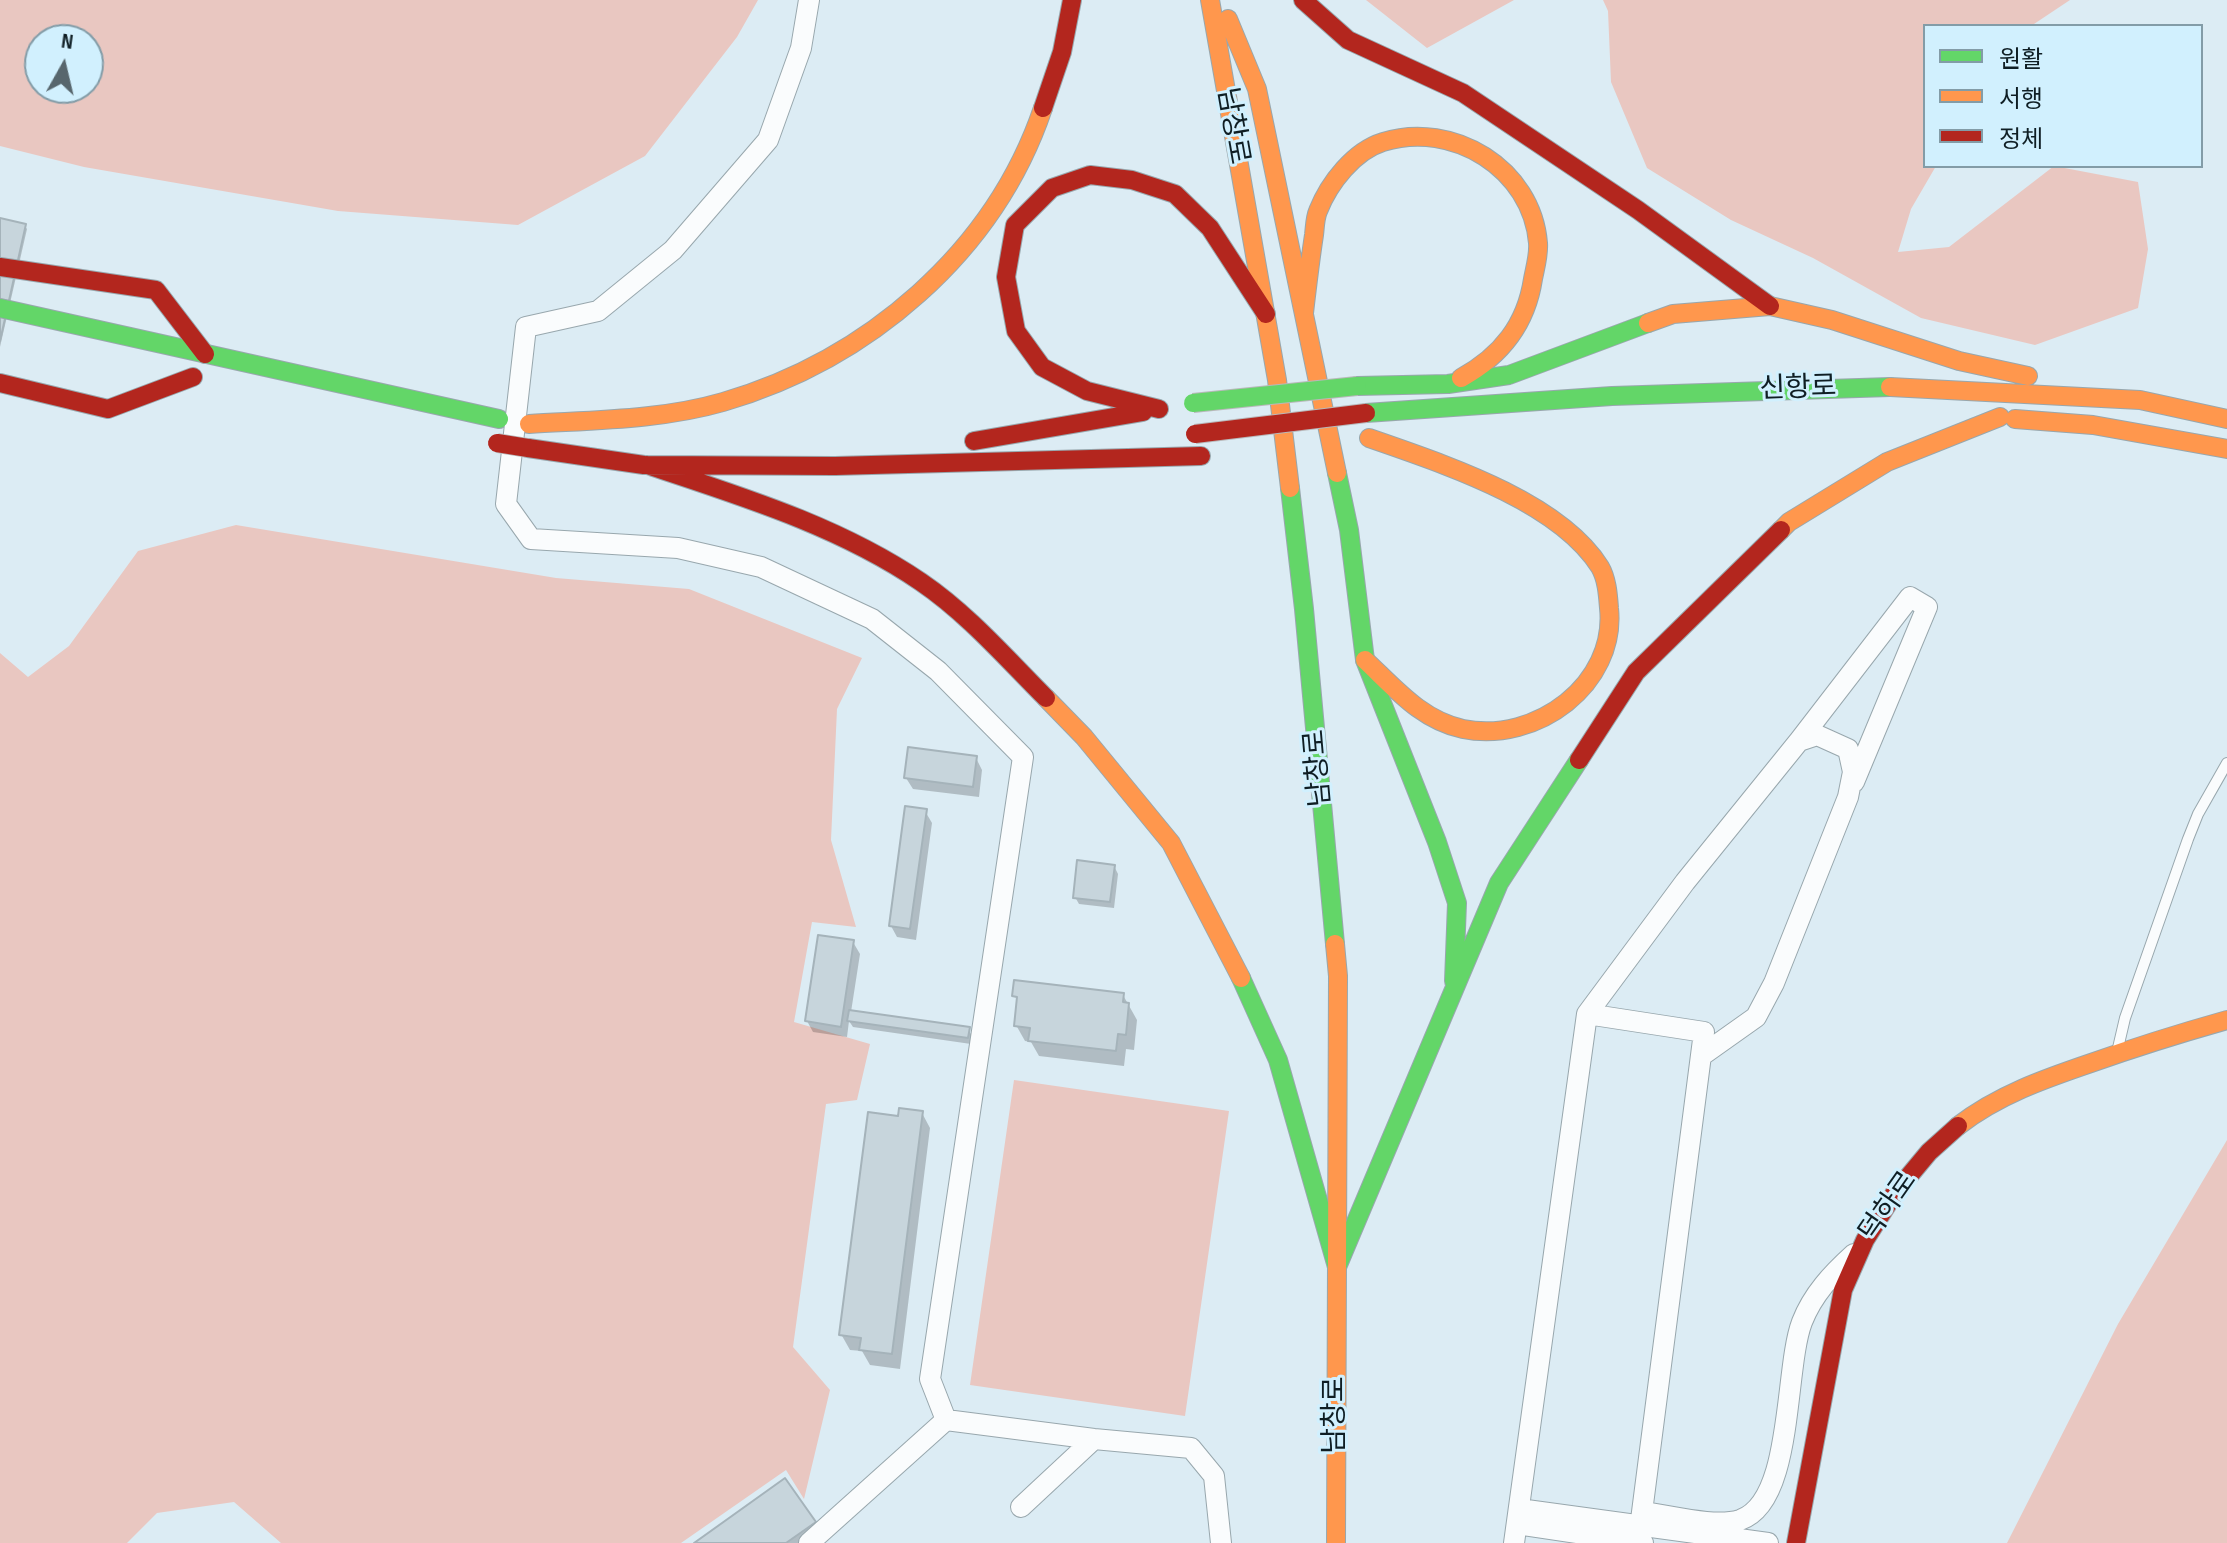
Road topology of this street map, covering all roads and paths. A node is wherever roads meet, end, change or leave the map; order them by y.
1 (809, 0) edge
2 (1072, 0) edge
3 (1210, 0) edge
4 (1220, 0) edge
5 (1303, 0) edge
6 (0, 267) edge
7 (1770, 306) junction
8 (0, 308) edge
9 (1304, 313) junction
10 (1266, 314) junction
11 (205, 354) junction
12 (163, 370) dead end
13 (0, 383) edge
14 (1448, 384) junction
15 (2140, 400) junction
16 (1159, 409) junction
17 (1953, 414) dead end
18 (2000, 417) junction
19 (2227, 419) edge
20 (528, 424) junction
21 (1188, 434) dead end
22 (1415, 434) dead end
23 (615, 437) dead end
24 (1369, 438) junction
25 (1090, 439) dead end
26 (490, 442) dead end
27 (1262, 449) dead end
28 (2227, 449) edge
29 (1208, 455) dead end
30 (647, 465) junction
31 (1365, 660) junction
32 (1799, 741) junction
33 (2227, 763) edge
34 (1848, 797) junction
35 (1453, 991) junction
36 (1587, 1014) junction
37 (2227, 1020) edge
38 (2117, 1054) junction
39 (1701, 1056) junction
40 (1857, 1252) junction
41 (1337, 1267) junction
42 (946, 1420) junction
43 (1094, 1439) junction
44 (1021, 1507) dead end
45 (1517, 1525) edge
46 (1640, 1533) edge
47 (809, 1543) edge
48 (1221, 1543) edge
49 (1336, 1543) edge
50 (1768, 1543) edge
51 (1796, 1543) edge

1 - 42 street
2 - 20 main road
3 - 10 main road, 남창로
4 - 9 main road
5 - 7 main road
6 - 11 main road
7 - 14 main road
7 - 15 main road
8 - 11 main road
9 - 14 main road
9 - 31 main road
10 - 16 main road
10 - 41 main road, 남창로
11 - 20 main road
12 - 13 main road
14 - 16 main road, bridge
15 - 19 main road, 신항로
15 - 21 main road, 신항로, bridge
16 - 25 main road
17 - 18 main road
18 - 28 main road
18 - 35 main road
20 - 23 main road
22 - 24 main road
24 - 27 main road
24 - 31 main road
26 - 30 main road, bridge
29 - 30 main road
30 - 41 main road
31 - 35 main road
32 - 34 street
32 - 34 street
32 - 36 street
33 - 38 lane
34 - 39 street
35 - 41 main road
36 - 39 street
36 - 45 street
37 - 38 main road, 덕하로
38 - 40 main road, 덕하로
39 - 46 street
40 - 46 street
40 - 51 main road, 덕하로
41 - 49 main road, 남창로
42 - 43 street
42 - 47 street
43 - 44 street
43 - 48 street
45 - 46 street
46 - 50 street

